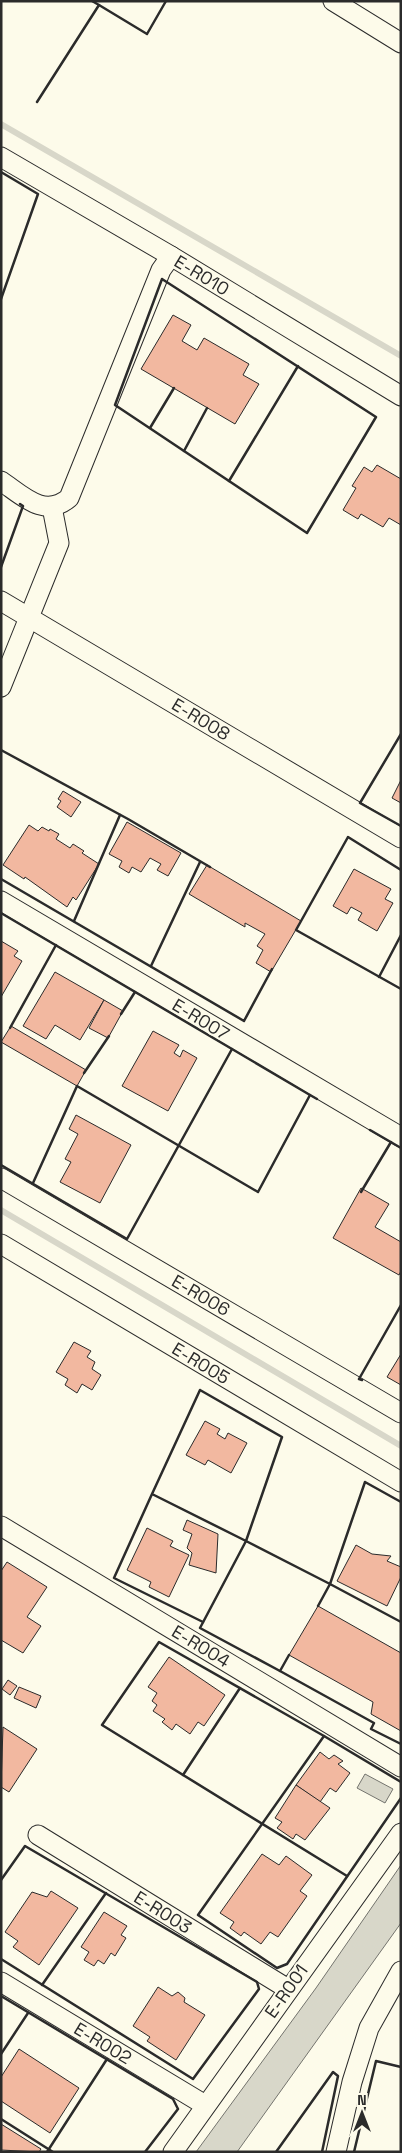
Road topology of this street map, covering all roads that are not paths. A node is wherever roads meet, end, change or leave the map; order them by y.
1 (333, 1) edge
2 (401, 43) edge
3 (1, 157) edge
4 (171, 256) junction
5 (401, 396) edge
6 (1, 481) edge
7 (52, 507) junction
8 (1, 602) edge
9 (30, 618) junction
10 (1, 687) edge
11 (401, 838) edge
12 (1, 901) edge
13 (401, 1137) edge
14 (1, 1178) edge
15 (1, 1244) edge
16 (401, 1413) edge
17 (401, 1482) edge
18 (1, 1526) edge
19 (401, 1767) edge
20 (401, 1833) edge
21 (38, 1835) dead end
22 (401, 1971) edge
23 (1, 1982) edge
24 (288, 1989) junction
25 (205, 2104) junction
26 (173, 2152) edge
27 (336, 2152) edge

1 - 2 street
3 - 4 street, E-R010
4 - 5 street, E-R010
4 - 7 street
6 - 7 street
7 - 9 street
8 - 9 street, E-R008
9 - 10 street
9 - 11 street, E-R008
12 - 13 street, E-R007
14 - 16 street, E-R006
15 - 17 street, E-R005
18 - 19 street, E-R004
20 - 24 street, E-R001
21 - 24 street, E-R003
22 - 27 street
23 - 25 street, E-R002
24 - 25 street, E-R001
25 - 26 street, E-R001

